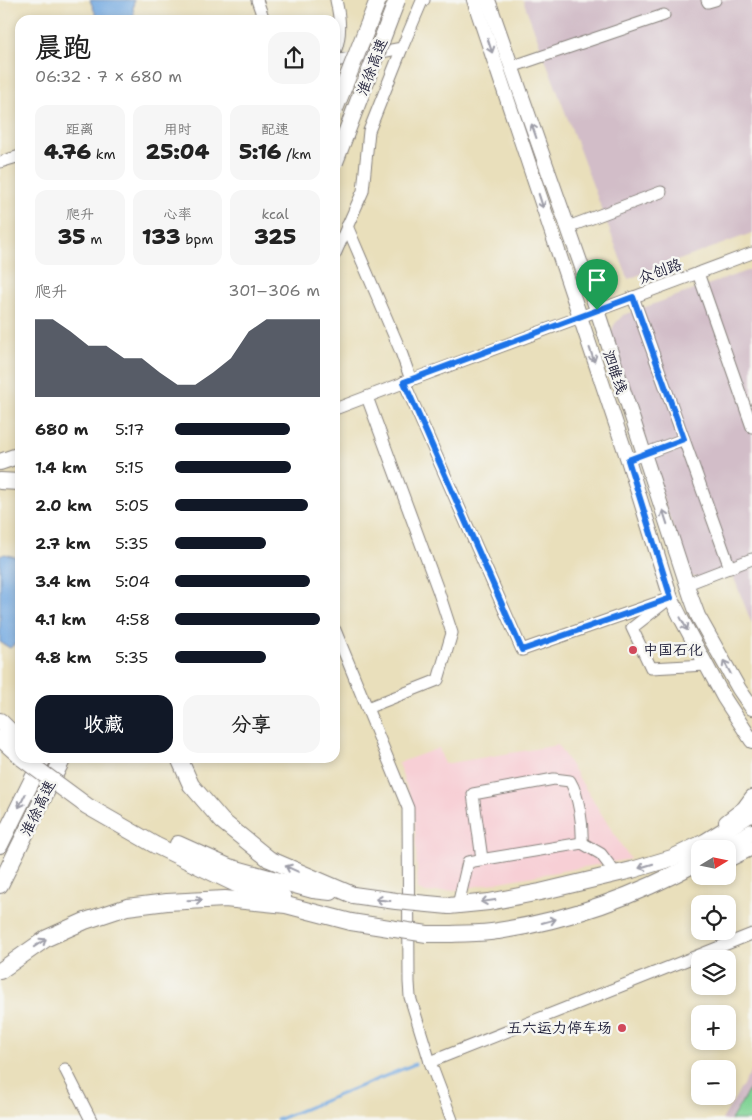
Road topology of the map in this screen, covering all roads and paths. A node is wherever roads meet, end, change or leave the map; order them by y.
1 (257, 0) edge
2 (336, 0) edge
3 (378, 0) edge
4 (398, 0) edge
5 (424, 0) edge
6 (474, 0) edge
7 (488, 0) edge
8 (707, 0) edge
9 (715, 0) edge
10 (262, 15) edge
11 (339, 15) edge
12 (664, 15) dead end
13 (402, 48) junction
14 (340, 60) edge
15 (511, 67) junction
16 (340, 96) edge
17 (340, 149) edge
18 (15, 158) edge
19 (0, 162) edge
20 (660, 192) dead end
21 (347, 226) junction
22 (568, 228) junction
23 (340, 242) edge
24 (752, 253) edge
25 (698, 273) junction
26 (633, 297) junction
27 (597, 310) junction
28 (579, 317) junction
29 (407, 381) junction
30 (367, 397) junction
31 (340, 407) edge
32 (752, 426) edge
33 (684, 439) junction
34 (644, 454) junction
35 (15, 457) edge
36 (628, 460) junction
37 (0, 462) edge
38 (0, 481) edge
39 (15, 482) edge
40 (752, 559) edge
41 (730, 568) junction
42 (687, 584) junction
43 (671, 598) junction
44 (340, 642) edge
45 (706, 666) junction
46 (367, 708) junction
47 (752, 708) edge
48 (0, 721) edge
49 (743, 728) junction
50 (15, 736) edge
51 (0, 738) edge
52 (752, 741) edge
53 (752, 749) edge
54 (15, 752) edge
55 (29, 763) edge
56 (40, 763) edge
57 (48, 763) edge
58 (61, 763) edge
59 (181, 763) edge
60 (752, 796) edge
61 (752, 813) edge
62 (752, 832) edge
63 (155, 839) junction
64 (736, 841) edge
65 (582, 843) junction
66 (0, 845) edge
67 (752, 848) edge
68 (736, 856) edge
69 (672, 858) junction
70 (482, 859) junction
71 (691, 866) edge
72 (691, 871) edge
73 (616, 874) junction
74 (671, 877) junction
75 (0, 885) edge
76 (352, 896) junction
77 (453, 905) junction
78 (351, 922) junction
79 (752, 934) edge
80 (0, 971) edge
81 (430, 1062) junction
82 (65, 1070) dead end
83 (90, 1120) edge
84 (452, 1120) edge

1 - 10 street
2 - 11 street
3 - 16 highway, 淮徐高速, bridge
4 - 17 highway, 淮徐高速, bridge
5 - 13 street
6 -> 28 main road, 泗睢线
7 - 15 main road, 泗睢线
8 - 9 street
12 - 15 street
13 - 14 street
13 - 21 street
22 -> 15 main road, 泗睢线
18 - 19 street
20 - 22 street
21 - 23 street
21 - 29 street
22 - 27 main road, 泗睢线
24 - 25 street, 众创路
25 - 26 street, 众创路
25 - 32 street
26 - 27 street, 众创路
26 - 33 street
27 - 28 street, 众创路
27 - 34 main road, 泗睢线
28 - 29 street, 众创路
28 -> 36 main road, 泗睢线
29 - 30 street, 众创路
29 - 43 street
30 - 31 street, 众创路
30 - 46 street
33 - 34 street
33 - 41 street
34 - 36 street
42 -> 34 main road, 泗睢线
35 - 37 highway
36 - 43 main road, 泗睢线
38 - 39 highway
40 - 41 street
41 - 42 street
47 -> 42 main road, 泗睢线
43 -> 45 main road, 泗睢线
43 - 45 street
44 - 46 street
45 - 49 main road, 泗睢线
46 - 81 street
48 - 50 highway
49 - 52 main road, 泗睢线
49 - 53 main road
51 - 54 highway
55 - 63 highway, bridge
56 -> 66 highway, 淮徐高速
57 - 63 highway
58 - 75 highway, 淮徐高速
76 -> 59 highway
60 - 69 main road
61 - 69 highway
62 - 64 highway
63 - 76 highway
63 - 78 highway
65 - 70 street
65 - 70 street
65 - 73 street
67 - 68 main road
69 -> 73 highway
70 - 77 street
71 - 74 highway
72 - 74 main road
73 -> 77 highway
78 -> 74 highway, bridge
77 -> 76 highway, bridge
80 -> 78 highway
79 - 81 street
81 - 84 street
82 - 83 street

